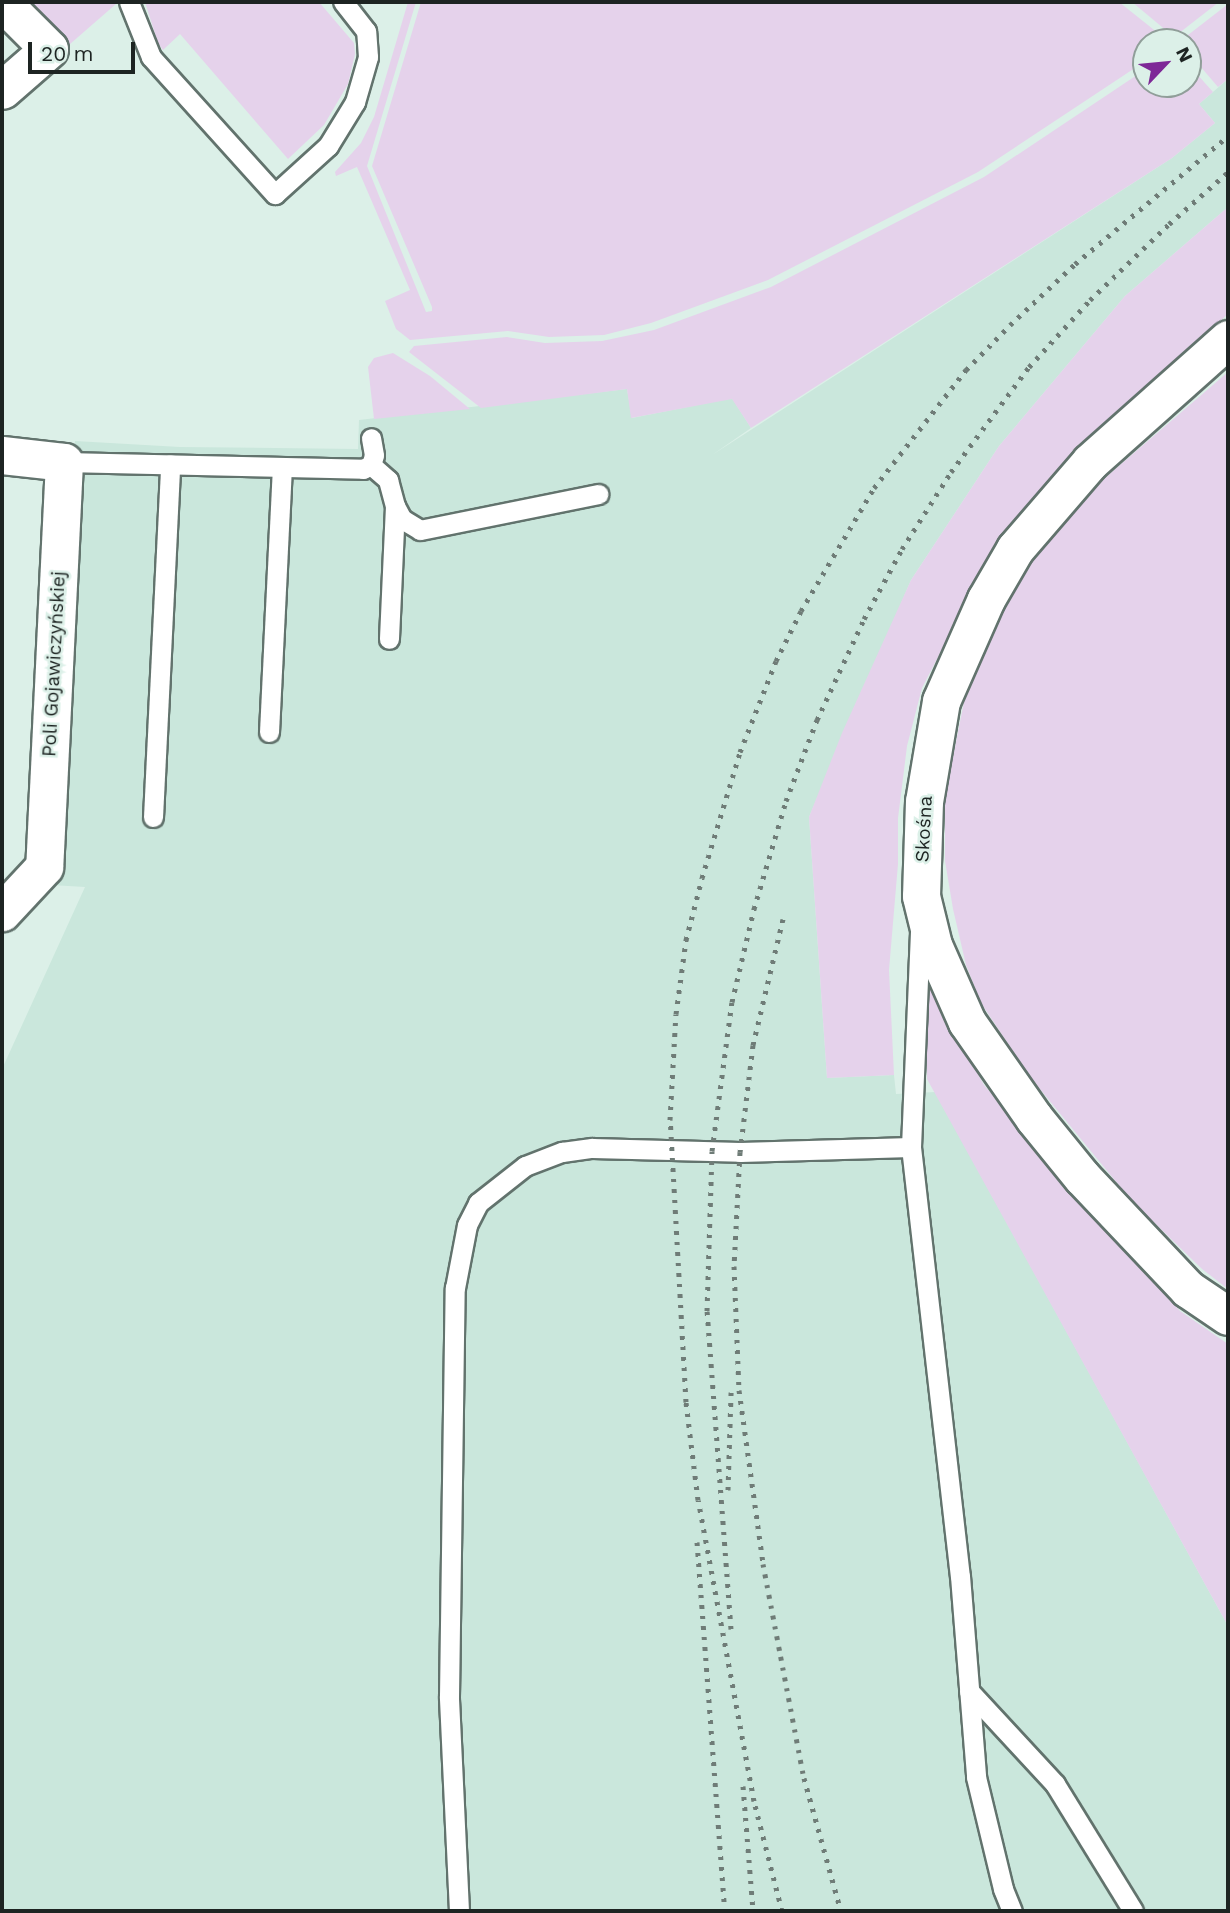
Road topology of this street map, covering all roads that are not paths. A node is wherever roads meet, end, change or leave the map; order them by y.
1 (2, 2) edge
2 (129, 2) edge
3 (343, 2) edge
4 (2, 90) edge
5 (1228, 339) edge
6 (371, 438) dead end
7 (2, 454) edge
8 (64, 462) junction
9 (170, 464) junction
10 (371, 465) junction
11 (282, 467) junction
12 (598, 494) dead end
13 (395, 506) junction
14 (389, 639) dead end
15 (269, 732) dead end
16 (153, 817) dead end
17 (921, 896) junction
18 (2, 912) edge
19 (911, 1147) junction
20 (1228, 1316) edge
21 (969, 1691) junction
22 (459, 1911) edge
23 (1012, 1911) edge
24 (1133, 1911) edge

1 - 4 street
2 - 3 lane
5 - 17 street, Skośna
6 - 10 lane
7 - 8 street
8 - 9 lane
8 - 18 street, Poli Gojawiczyńskiej
9 - 11 lane
9 - 16 lane
10 - 11 lane
10 - 13 lane
11 - 15 lane
12 - 13 lane
13 - 14 lane
17 - 19 lane
17 - 20 street, Skośna
19 - 21 lane
19 - 22 lane
21 - 23 lane
21 - 24 lane

